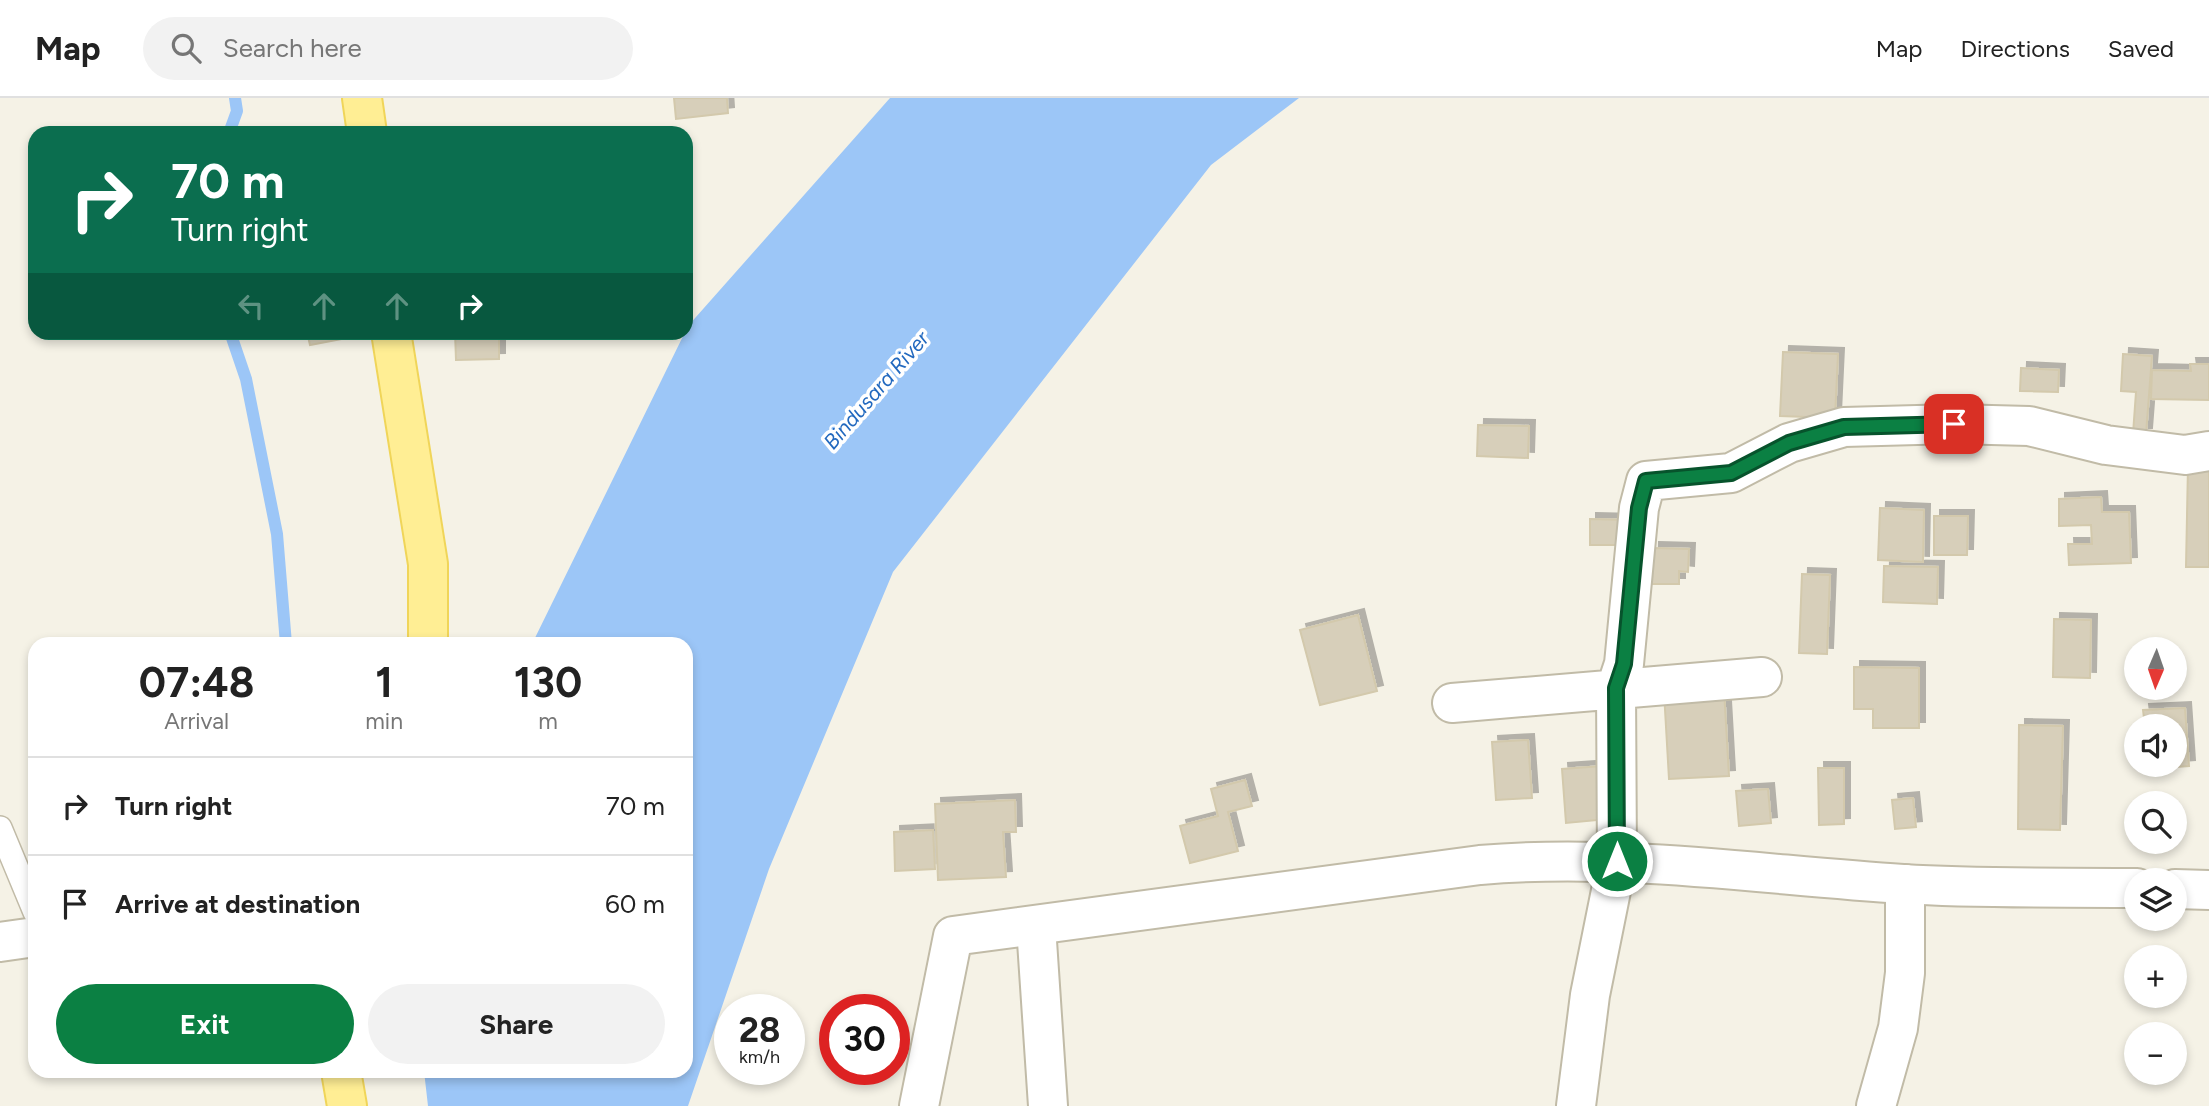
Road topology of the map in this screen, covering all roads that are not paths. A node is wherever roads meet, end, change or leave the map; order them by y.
1 (362, 98) edge
2 (366, 126) edge
3 (392, 340) edge
4 (2209, 451) edge
5 (428, 637) edge
6 (1762, 677) dead end
7 (1616, 688) junction
8 (1452, 703) dead end
9 (0, 828) edge
10 (1617, 861) junction
11 (1905, 884) junction
12 (2124, 888) edge
13 (2187, 889) edge
14 (2209, 890) edge
15 (28, 895) edge
16 (1036, 926) junction
17 (28, 938) edge
18 (0, 942) edge
19 (342, 1078) edge
20 (347, 1106) edge
21 (919, 1106) edge
22 (1048, 1106) edge
23 (1576, 1106) edge
24 (1876, 1106) edge

1 - 2 main road
3 - 5 main road
4 - 7 street
6 - 7 street
7 - 8 street
7 - 10 street
9 - 15 lane
10 - 11 street
10 - 16 street
10 - 23 street
11 - 12 street
11 - 24 street
13 - 14 street
16 - 21 street
16 - 22 street
17 - 18 street
19 - 20 main road

